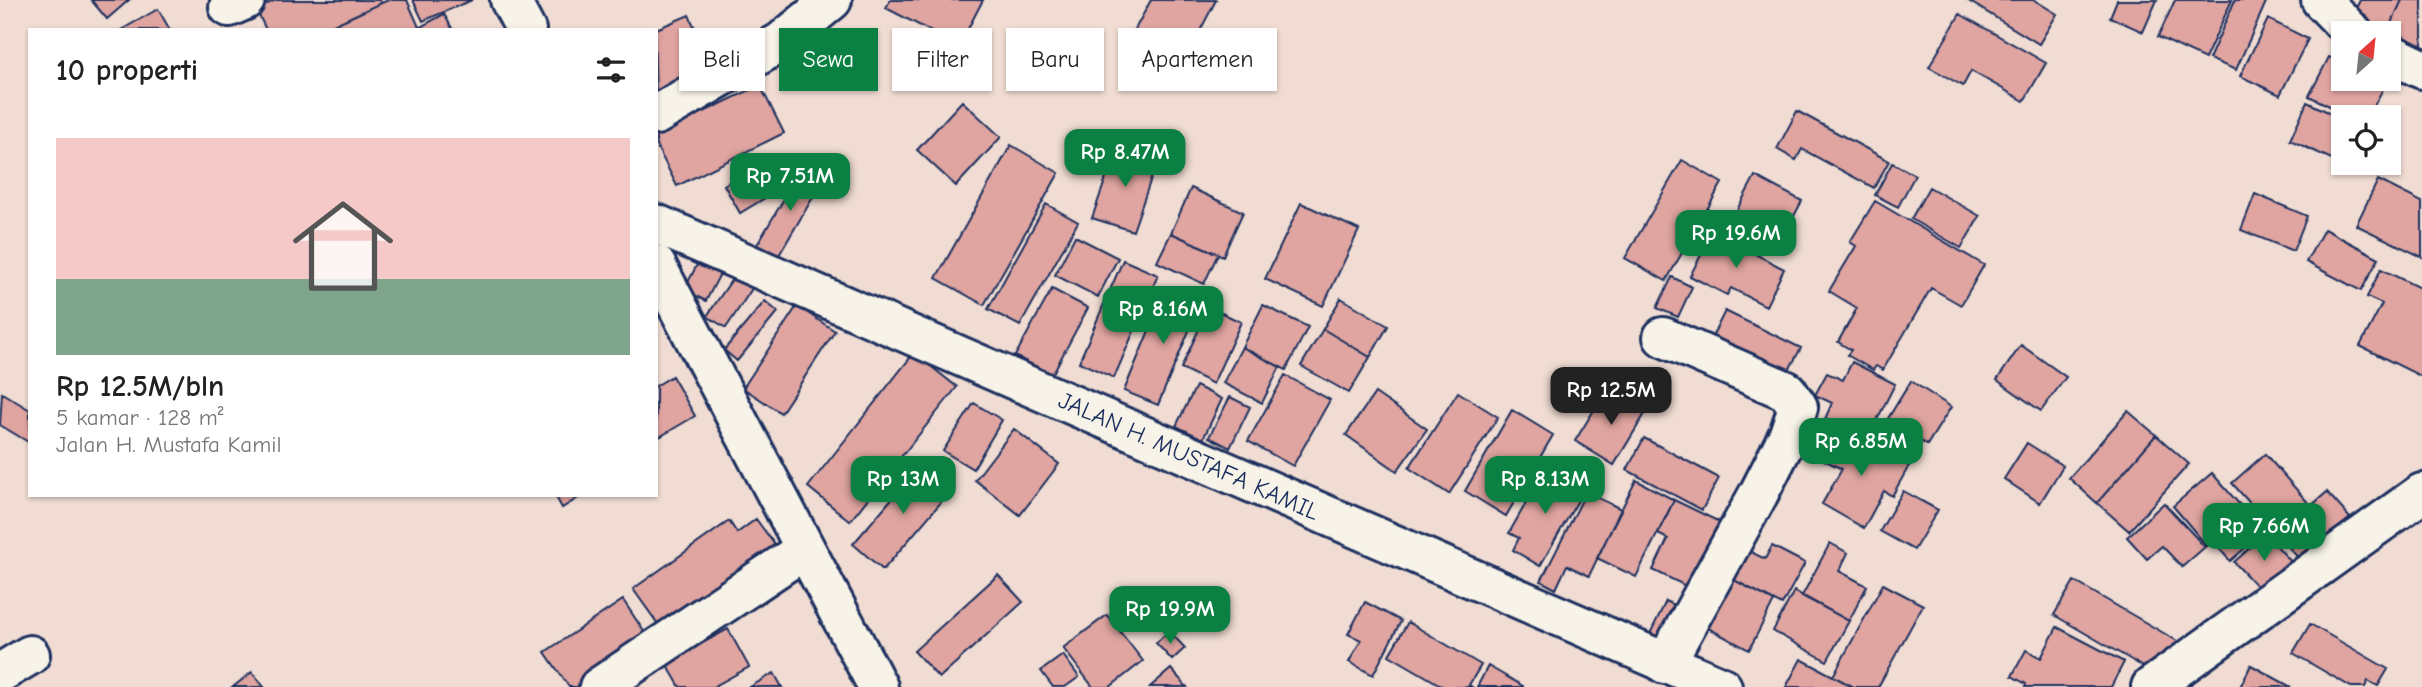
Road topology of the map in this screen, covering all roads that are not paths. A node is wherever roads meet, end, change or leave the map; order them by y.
1 (510, 0) edge
2 (832, 0) edge
3 (2321, 0) edge
4 (2341, 21) edge
5 (525, 28) edge
6 (2401, 58) edge
7 (2422, 69) edge
8 (658, 115) edge
9 (658, 224) edge
10 (658, 269) edge
11 (1663, 337) dead end
12 (2422, 493) edge
13 (804, 550) junction
14 (1665, 664) junction
15 (599, 687) edge
16 (878, 687) edge
17 (1722, 687) edge
18 (2151, 687) edge

1 - 5 street
2 - 8 street
3 - 4 street
6 - 7 street
9 - 14 street, JALAN H. MUSTAFA KAMIL
10 - 13 street
11 - 14 street
12 - 18 street
13 - 15 street
13 - 16 street
14 - 17 street, JALAN H. MUSTAFA KAMIL

